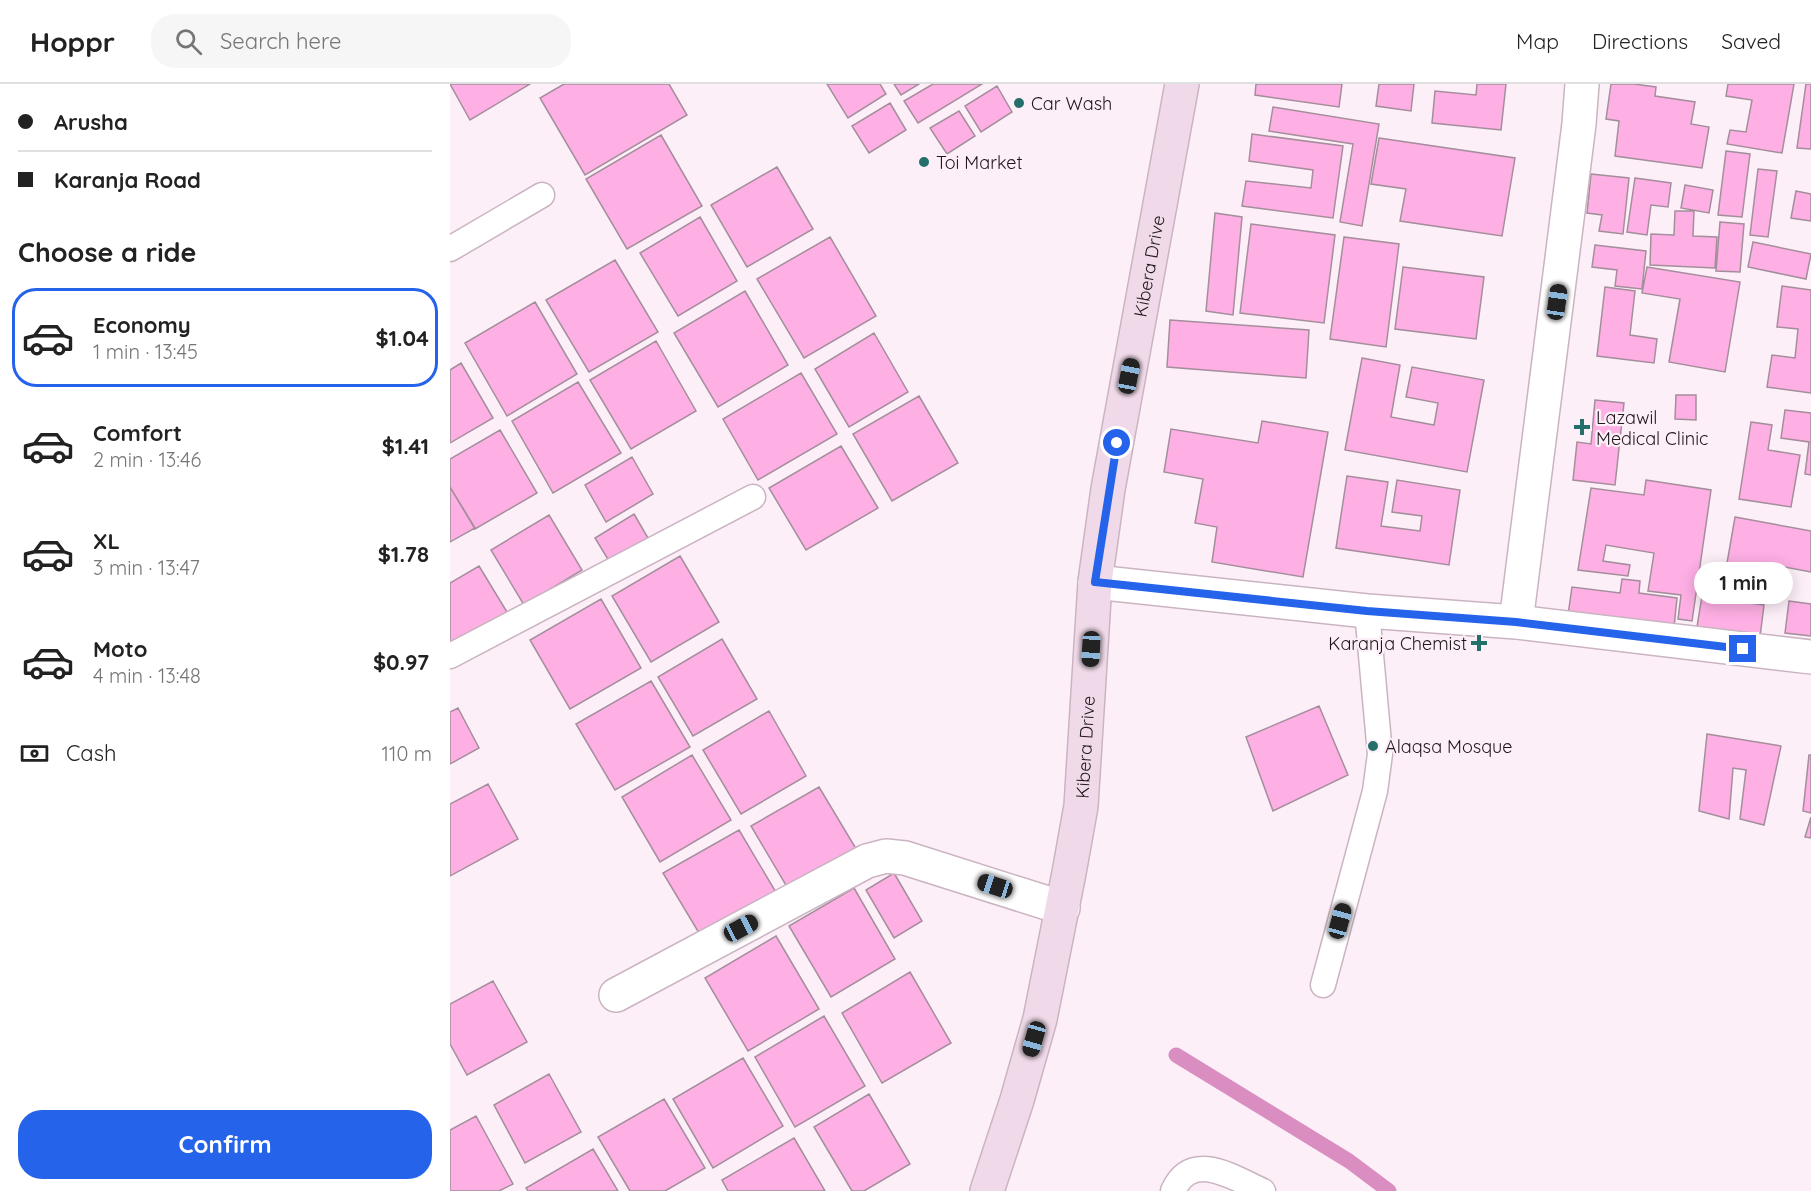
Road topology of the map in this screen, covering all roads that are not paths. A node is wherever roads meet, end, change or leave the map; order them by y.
1 (1182, 84) edge
2 (1582, 84) edge
3 (542, 195) dead end
4 (450, 249) edge
5 (753, 497) dead end
6 (1095, 582) junction
7 (1367, 611) junction
8 (1516, 622) junction
9 (450, 656) edge
10 (1811, 657) edge
11 (1063, 908) junction
12 (1323, 985) dead end
13 (616, 995) dead end
14 (987, 1191) edge
15 (1173, 1191) edge
16 (1263, 1191) edge

1 - 6 street, Kibera Drive
2 - 8 street
3 - 4 lane
5 - 9 lane
6 - 7 street
6 - 11 street, Kibera Drive
7 - 8 street
7 - 12 lane
8 - 10 street
11 - 13 street
11 - 14 street, Kibera Drive
15 - 16 lane

